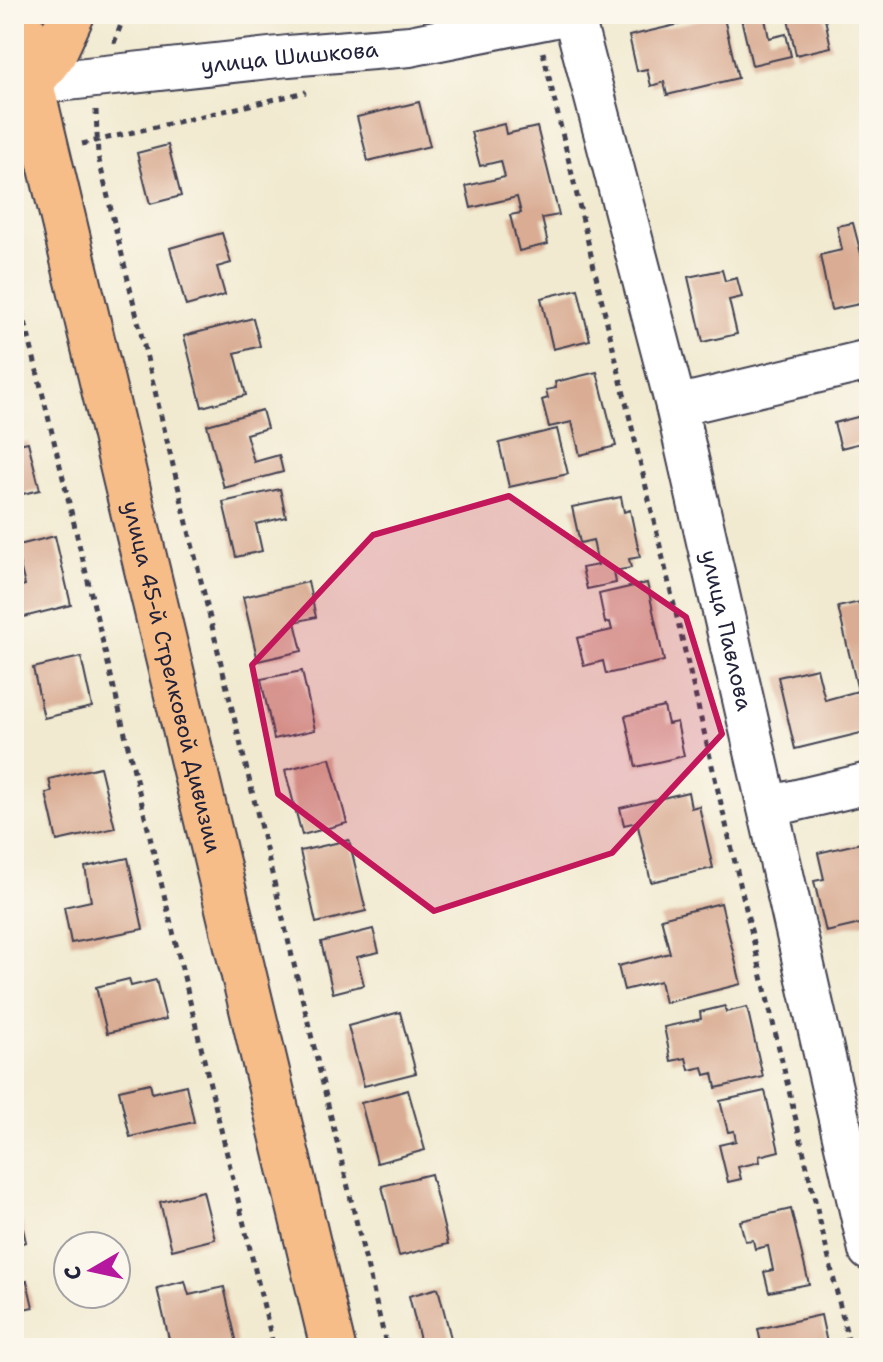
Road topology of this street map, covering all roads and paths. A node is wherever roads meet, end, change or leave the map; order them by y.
1 (72, 14) edge
2 (570, 14) edge
3 (24, 30) edge
4 (543, 51) dead end
5 (102, 76) junction
6 (23, 92) edge
7 (14, 276) edge
8 (869, 360) edge
9 (676, 406) junction
10 (869, 783) edge
11 (768, 807) junction
12 (864, 1209) edge
13 (869, 1250) edge
14 (274, 1348) edge
15 (333, 1348) edge
16 (387, 1348) edge
17 (850, 1348) edge

1 - 6 main road
2 - 5 street, улица Шишкова
2 - 9 street, улица Павлова
3 - 6 main road, улица 45-й Стрелковой Дивизии
4 - 17 path
5 - 6 street, улица Шишкова
5 - 16 path
6 - 15 main road, улица 45-й Стрелковой Дивизии
7 - 14 path
8 - 9 street
9 - 11 street, улица Павлова
10 - 11 street
11 - 12 street, улица Павлова
12 - 13 street, улица Павлова

